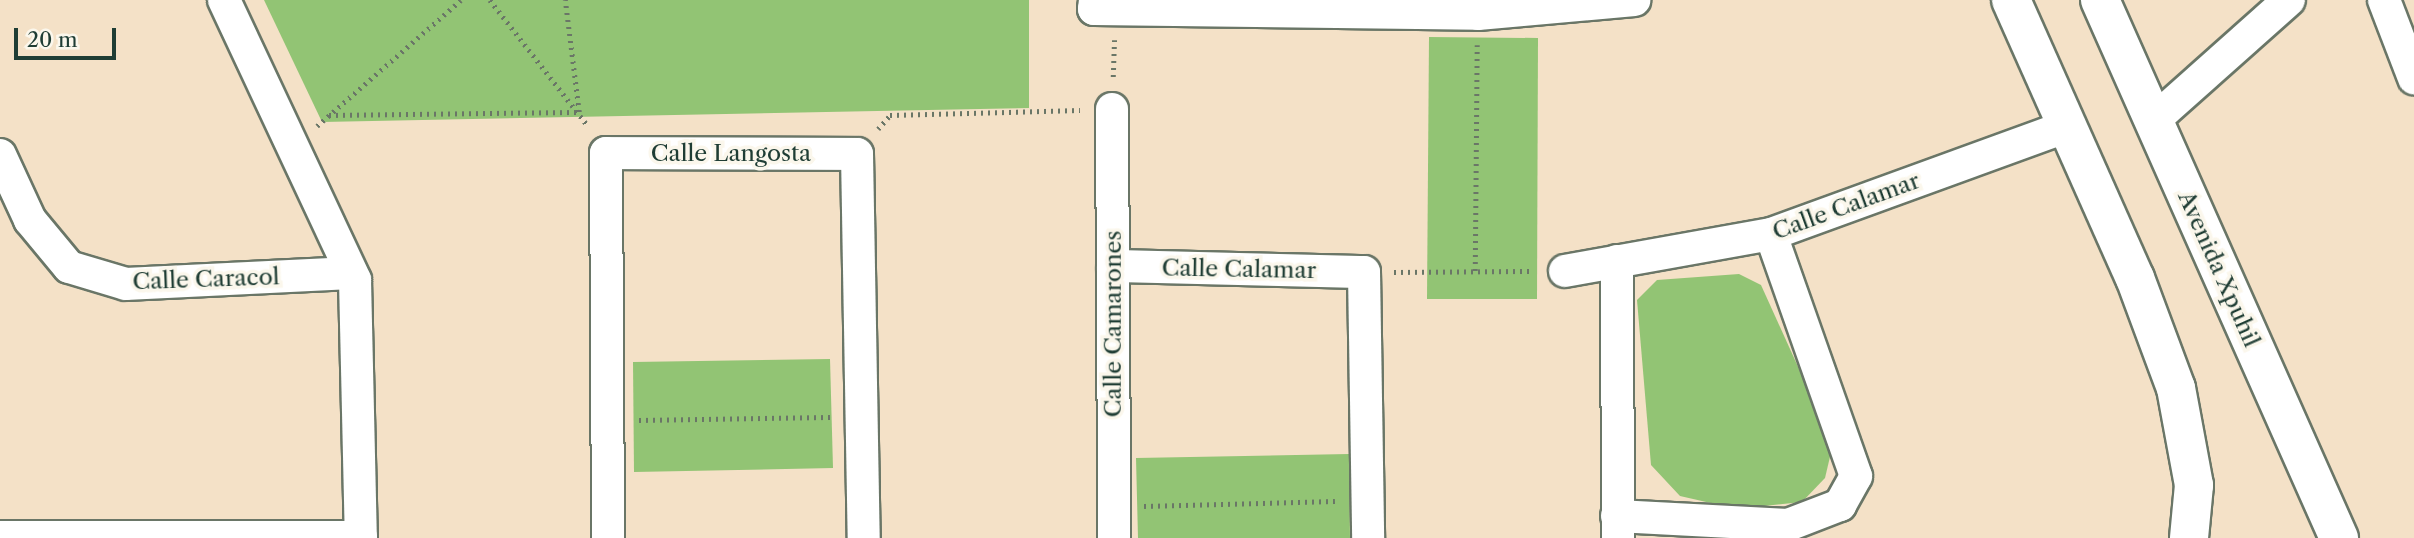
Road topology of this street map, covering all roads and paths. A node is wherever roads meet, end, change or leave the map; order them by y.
1 (224, 0) edge
2 (461, 0) edge
3 (489, 0) edge
4 (565, 0) edge
5 (1634, 0) edge
6 (2011, 0) edge
7 (2100, 0) edge
8 (2290, 0) edge
9 (2384, 0) edge
10 (1105, 4) edge
11 (1362, 6) edge
12 (1478, 13) junction
13 (2414, 78) edge
14 (1112, 109) junction
15 (579, 112) junction
16 (329, 115) junction
17 (2153, 121) junction
18 (2068, 126) junction
19 (293, 147) junction
20 (606, 153) junction
21 (857, 154) junction
22 (0, 155) edge
23 (1771, 234) junction
24 (1617, 261) junction
25 (1113, 266) junction
26 (1475, 271) junction
27 (1565, 271) joint
28 (1364, 272) junction
29 (351, 273) junction
30 (862, 416) junction
31 (608, 421) junction
32 (1367, 501) junction
33 (1113, 506) junction
34 (1618, 527) edge
35 (0, 537) edge
36 (361, 538) edge
37 (608, 538) edge
38 (864, 538) edge
39 (1114, 538) edge
40 (1368, 538) edge
41 (2189, 538) edge
42 (2339, 538) edge

1 - 19 street
2 - 16 path
3 - 15 path
4 - 15 path
5 - 12 street
6 - 18 street
7 - 17 street, Avenida Xpuhil
8 - 17 street
9 - 13 street
10 - 11 street
10 - 14 path
11 - 12 street
12 - 26 path
14 - 21 path
14 - 25 street, Calle Camarones
15 - 16 path
15 - 20 path
16 - 19 path
17 - 42 street, Avenida Xpuhil
18 - 23 street, Calle Calamar
18 - 41 street
19 - 29 street
20 - 21 street, Calle Langosta
20 - 31 street
21 - 30 street
22 - 29 street, Calle Caracol
23 - 24 street, Calle Calamar
23 - 34 street
24 - 27 street, Calle Calamar
24 - 34 street
25 - 28 street, Calle Calamar
25 - 33 street, Calle Camarones
26 - 27 path
26 - 28 path
28 - 32 street
29 - 36 street
30 - 31 path
30 - 38 street
31 - 37 street
32 - 33 path
32 - 40 street
33 - 39 street, Calle Camarones
35 - 36 street

